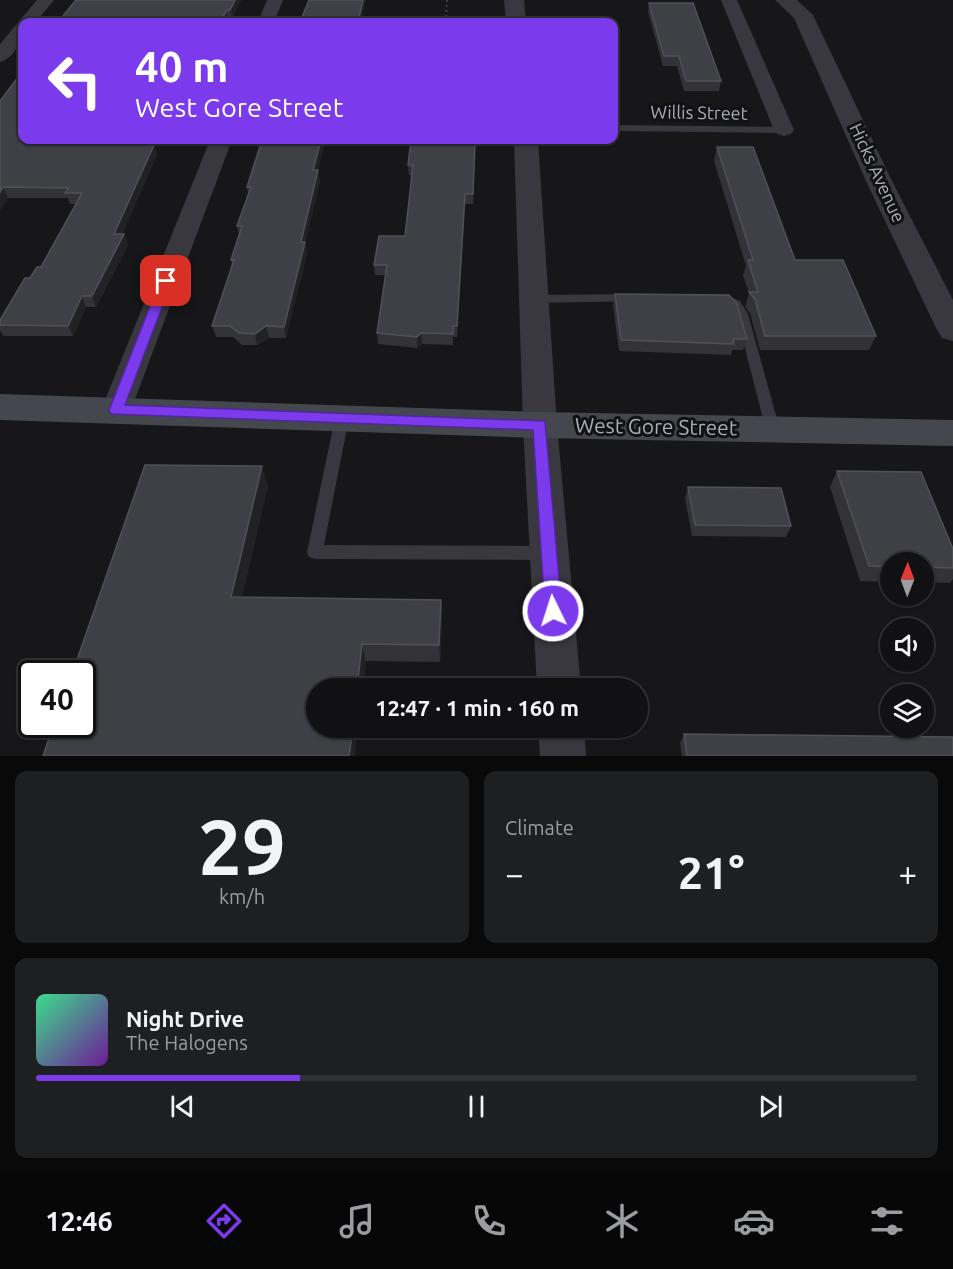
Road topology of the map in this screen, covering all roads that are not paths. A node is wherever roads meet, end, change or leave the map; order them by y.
1 (46, 0) edge
2 (275, 0) edge
3 (514, 0) edge
4 (729, 0) edge
5 (801, 5) edge
6 (30, 18) edge
7 (268, 18) edge
8 (516, 18) edge
9 (18, 33) edge
10 (0, 56) edge
11 (618, 128) edge
12 (784, 130) joint
13 (219, 144) edge
14 (526, 144) edge
15 (649, 297) edge
16 (707, 297) edge
17 (534, 299) junction
18 (953, 330) edge
19 (0, 407) edge
20 (116, 410) junction
21 (342, 418) junction
22 (540, 425) junction
23 (772, 430) junction
24 (953, 433) edge
25 (549, 553) junction
26 (558, 678) edge
27 (562, 738) edge
28 (563, 756) edge

1 - 6 street
2 - 7 street
3 - 8 street
4 - 12 street
5 - 18 street, Hicks Avenue
9 - 10 street
11 - 12 lane, Willis Street
13 - 20 street
14 - 17 street
15 - 17 lane
16 - 23 lane
17 - 22 street
19 - 20 main road, West Gore Street
20 - 21 main road, West Gore Street
21 - 22 main road, West Gore Street
21 - 25 lane
22 - 23 main road, West Gore Street
22 - 25 street
23 - 24 main road, West Gore Street
25 - 26 street
27 - 28 street

